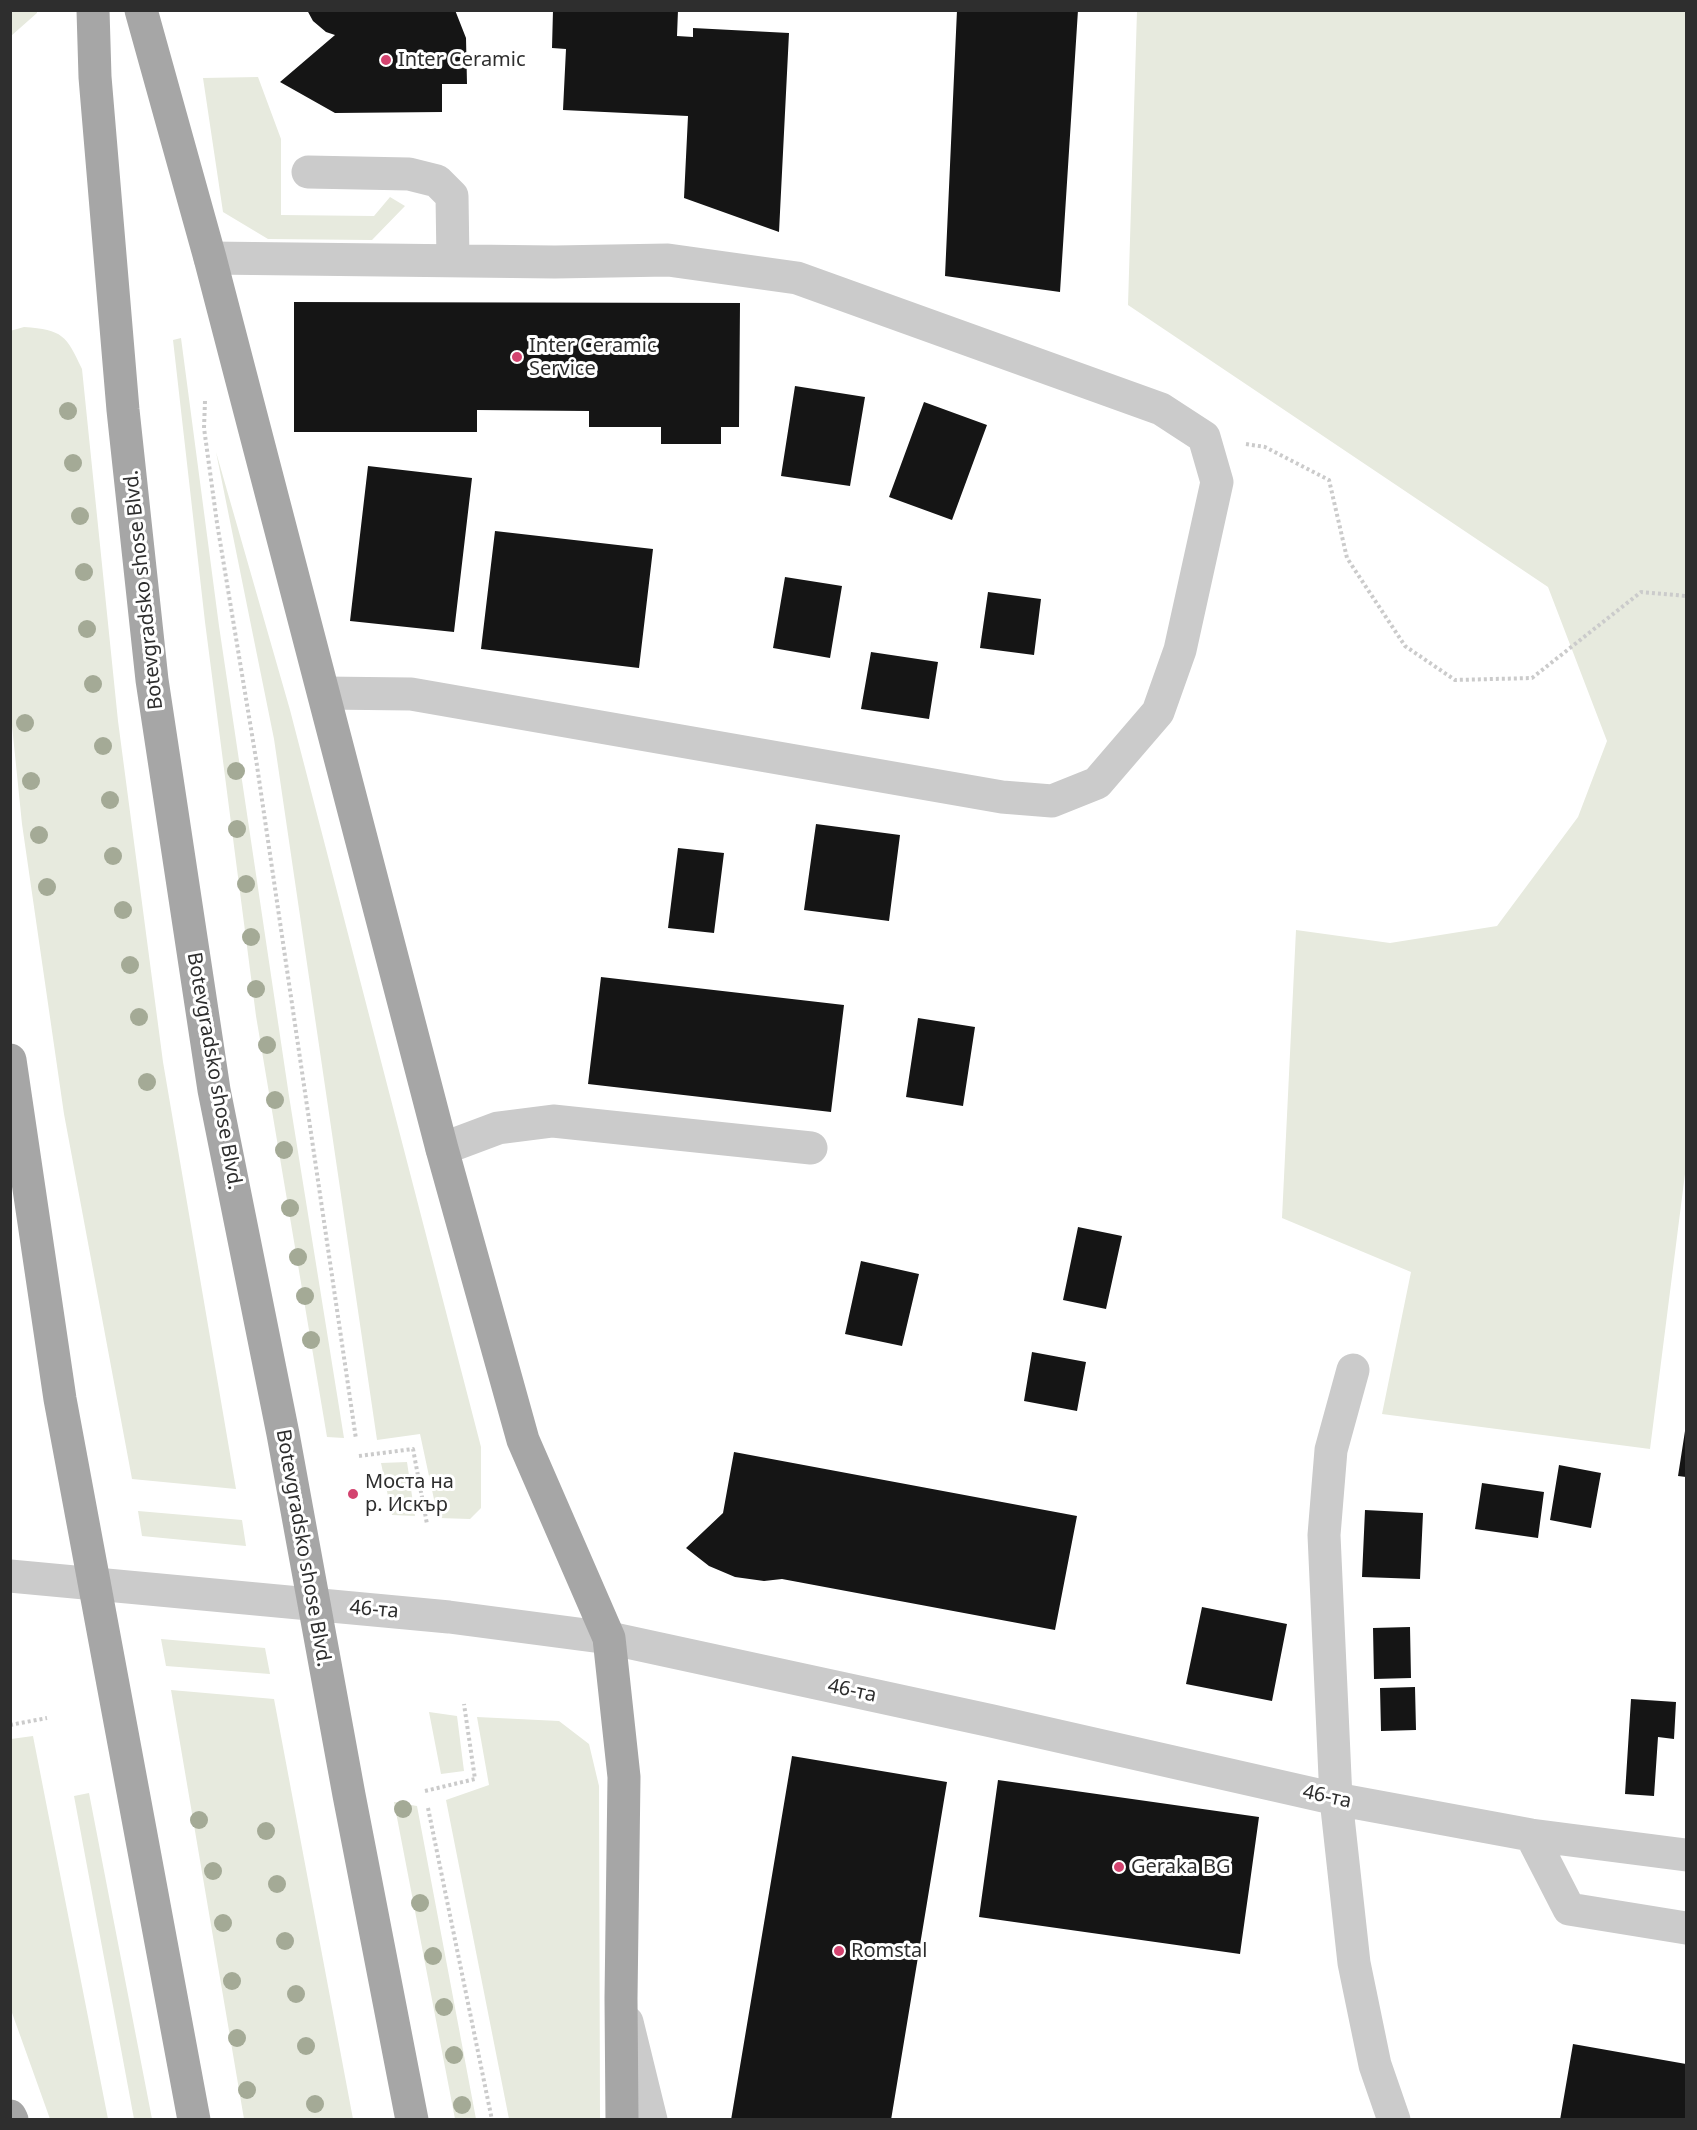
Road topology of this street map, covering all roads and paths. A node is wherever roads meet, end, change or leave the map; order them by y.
1 (93, 10) edge
2 (141, 10) edge
3 (308, 172) dead end
4 (210, 258) junction
5 (453, 261) junction
6 (206, 394) dead end
7 (1204, 437) junction
8 (1686, 596) edge
9 (324, 693) junction
10 (10, 1060) edge
11 (811, 1148) dead end
12 (442, 1149) junction
13 (1353, 1370) dead end
14 (356, 1439) dead end
15 (359, 1456) dead end
16 (427, 1524) dead end
17 (10, 1576) edge
18 (609, 1638) junction
19 (464, 1704) dead end
20 (47, 1718) dead end
21 (10, 1725) edge
22 (425, 1791) dead end
23 (1336, 1799) junction
24 (428, 1808) dead end
25 (1531, 1835) junction
26 (1686, 1855) edge
27 (1686, 1928) edge
28 (621, 1998) junction
29 (194, 2120) edge
30 (412, 2120) edge
31 (492, 2120) edge
32 (622, 2120) edge
33 (651, 2120) edge
34 (1394, 2120) edge

1 - 30 main road, Botevgradsko shose Blvd.
2 - 4 main road
3 - 5 street
4 - 5 street
4 - 9 main road
5 - 7 street
6 - 14 path
7 - 8 path
7 - 9 street
9 - 12 main road
10 - 29 main road
11 - 12 street
12 - 18 main road
13 - 23 street
15 - 16 path
17 - 18 street, 46-та
18 - 23 street, 46-та
18 - 28 main road
19 - 22 path
20 - 21 path
23 - 25 street, 46-та
23 - 34 street
24 - 31 path
25 - 26 street, 46-та
25 - 27 street
28 - 32 main road
28 - 33 street

